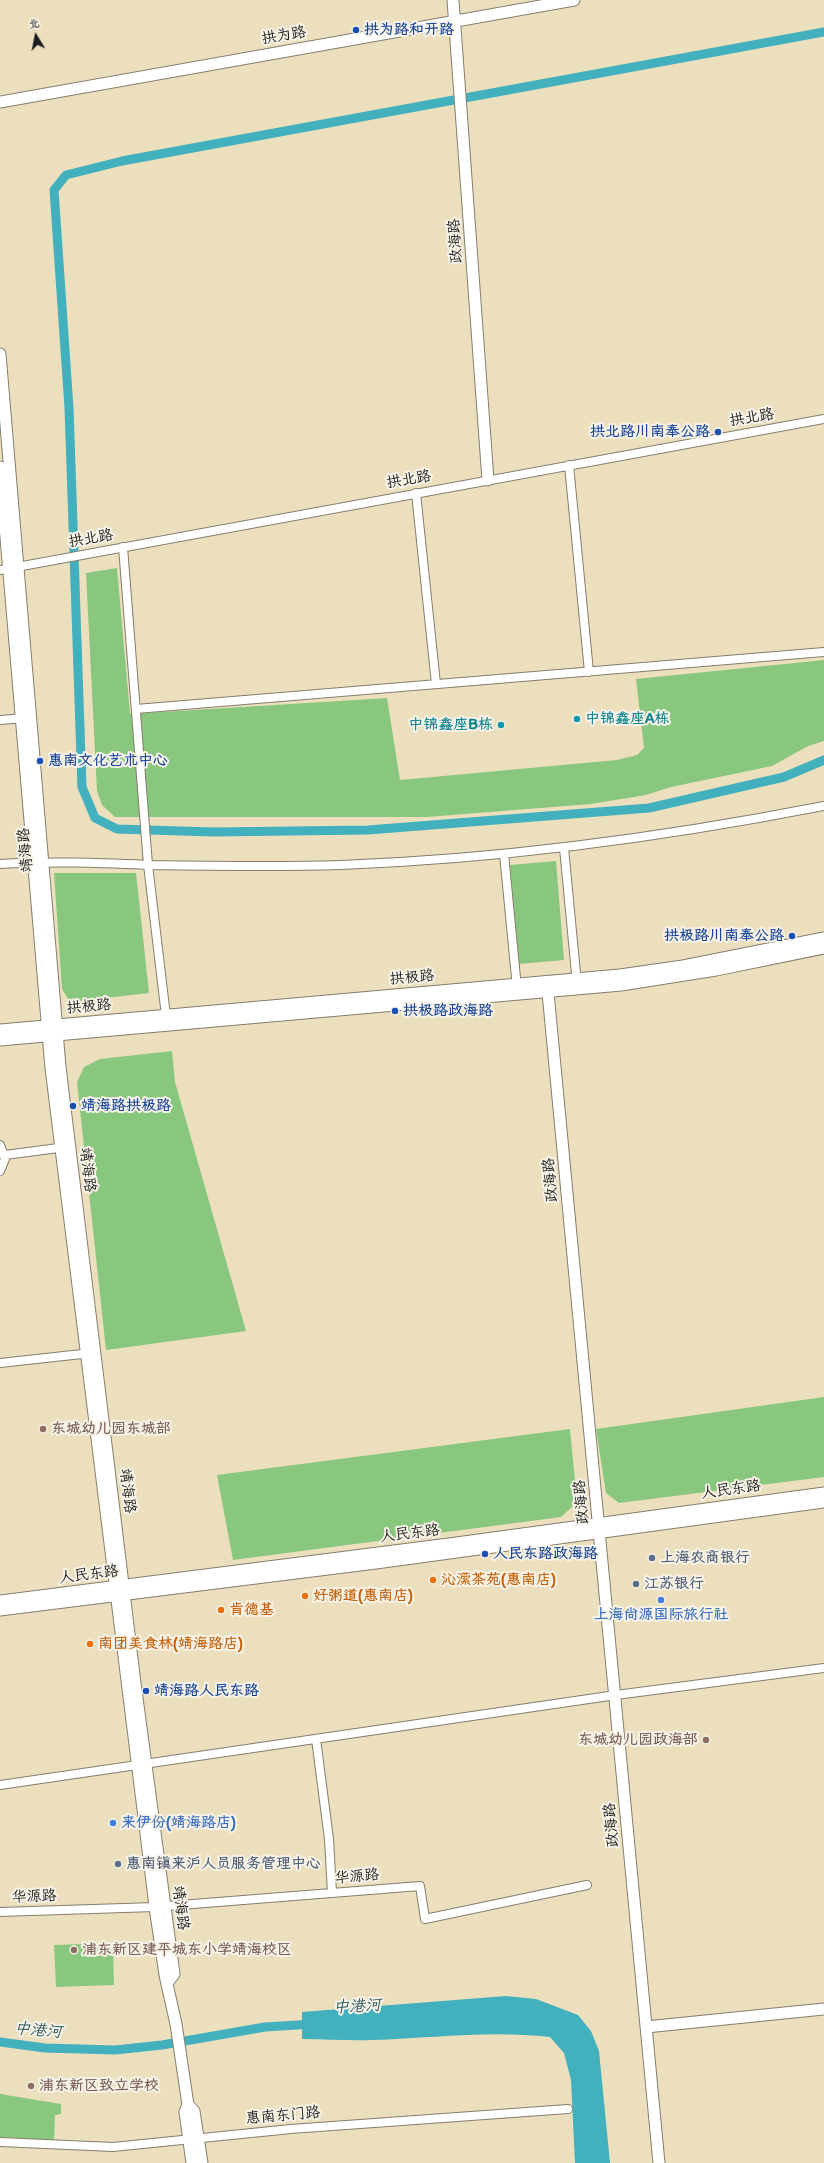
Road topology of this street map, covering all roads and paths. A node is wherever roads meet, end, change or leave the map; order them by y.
1 (452, 0) edge
2 (574, 0) edge
3 (455, 21) junction
4 (0, 102) edge
5 (0, 354) edge
6 (824, 419) edge
7 (569, 465) junction
8 (0, 467) edge
9 (488, 480) junction
10 (416, 493) junction
11 (123, 547) junction
12 (9, 568) edge
13 (824, 652) edge
14 (589, 672) junction
15 (436, 684) junction
16 (136, 709) junction
17 (26, 718) junction
18 (0, 720) edge
19 (824, 806) edge
20 (564, 848) junction
21 (504, 854) junction
22 (38, 862) junction
23 (0, 864) edge
24 (148, 865) junction
25 (824, 938) edge
26 (824, 948) edge
27 (577, 984) junction
28 (548, 987) junction
29 (517, 990) junction
30 (166, 1016) junction
31 (0, 1030) edge
32 (51, 1031) junction
33 (0, 1040) edge
34 (0, 1145) edge
35 (65, 1147) junction
36 (5, 1155) junction
37 (0, 1171) edge
38 (90, 1353) junction
39 (0, 1363) edge
40 (824, 1493) edge
41 (824, 1502) edge
42 (599, 1528) junction
43 (119, 1590) junction
44 (0, 1601) edge
45 (0, 1610) edge
46 (824, 1668) edge
47 (616, 1695) junction
48 (316, 1739) junction
49 (141, 1765) junction
50 (0, 1785) edge
51 (588, 1885) dead end
52 (332, 1893) junction
53 (160, 1907) junction
54 (0, 1912) edge
55 (824, 2009) edge
56 (646, 2027) junction
57 (568, 2109) dead end
58 (193, 2139) junction
59 (0, 2142) edge
60 (192, 2163) edge
61 (202, 2163) edge
62 (659, 2163) edge

1 - 3 street, 政海路
2 - 3 street, 拱为路
3 - 4 street, 拱为路
3 - 9 street, 政海路
5 - 12 street, 靖海路
6 - 7 street, 拱北路
7 - 9 street, 拱北路
7 - 14 street
8 - 12 street, 靖海路
9 - 10 street, 拱北路
10 - 11 street, 拱北路
10 - 15 street
11 - 12 street, 拱北路
11 - 16 street
12 - 17 street, 靖海路
13 - 14 street
14 - 15 street
15 - 16 street
16 - 24 street
17 - 18 street
17 - 22 street, 靖海路
19 - 20 street
20 - 21 street
20 - 27 street
21 - 24 street
21 - 29 street
22 - 23 street
22 - 24 street
22 - 32 street, 靖海路
24 - 30 street
25 - 27 street, 拱极路
26 - 27 street, 拱极路
27 - 28 street, 拱极路
28 - 29 street, 拱极路
28 - 42 street, 政海路
29 - 30 street, 拱极路
29 - 32 street, 拱极路
30 - 32 street, 拱极路
31 - 32 street, 拱极路
32 - 33 street, 拱极路
32 - 35 street, 靖海路
34 - 36 street
35 - 36 street
35 - 38 street, 靖海路
36 - 37 street
38 - 39 street
38 - 43 street, 靖海路
40 - 42 street, 人民东路
41 - 42 street, 人民东路
42 - 43 street, 人民东路
42 - 47 street, 政海路
43 - 44 street, 人民东路
43 - 45 street, 人民东路
43 - 49 street, 靖海路
46 - 47 street
47 - 48 street
47 - 56 street, 政海路
48 - 49 street
48 - 52 street
49 - 50 street
49 - 53 street, 靖海路
51 - 52 street, 华源路
52 - 53 street, 华源路
53 - 54 street, 华源路
53 - 58 street, 靖海路
55 - 56 street
56 - 62 street, 政海路
57 - 58 street, 惠南东门路
58 - 59 street, 惠南东门路
58 - 60 street, 靖海路
58 - 61 street, 靖海路

